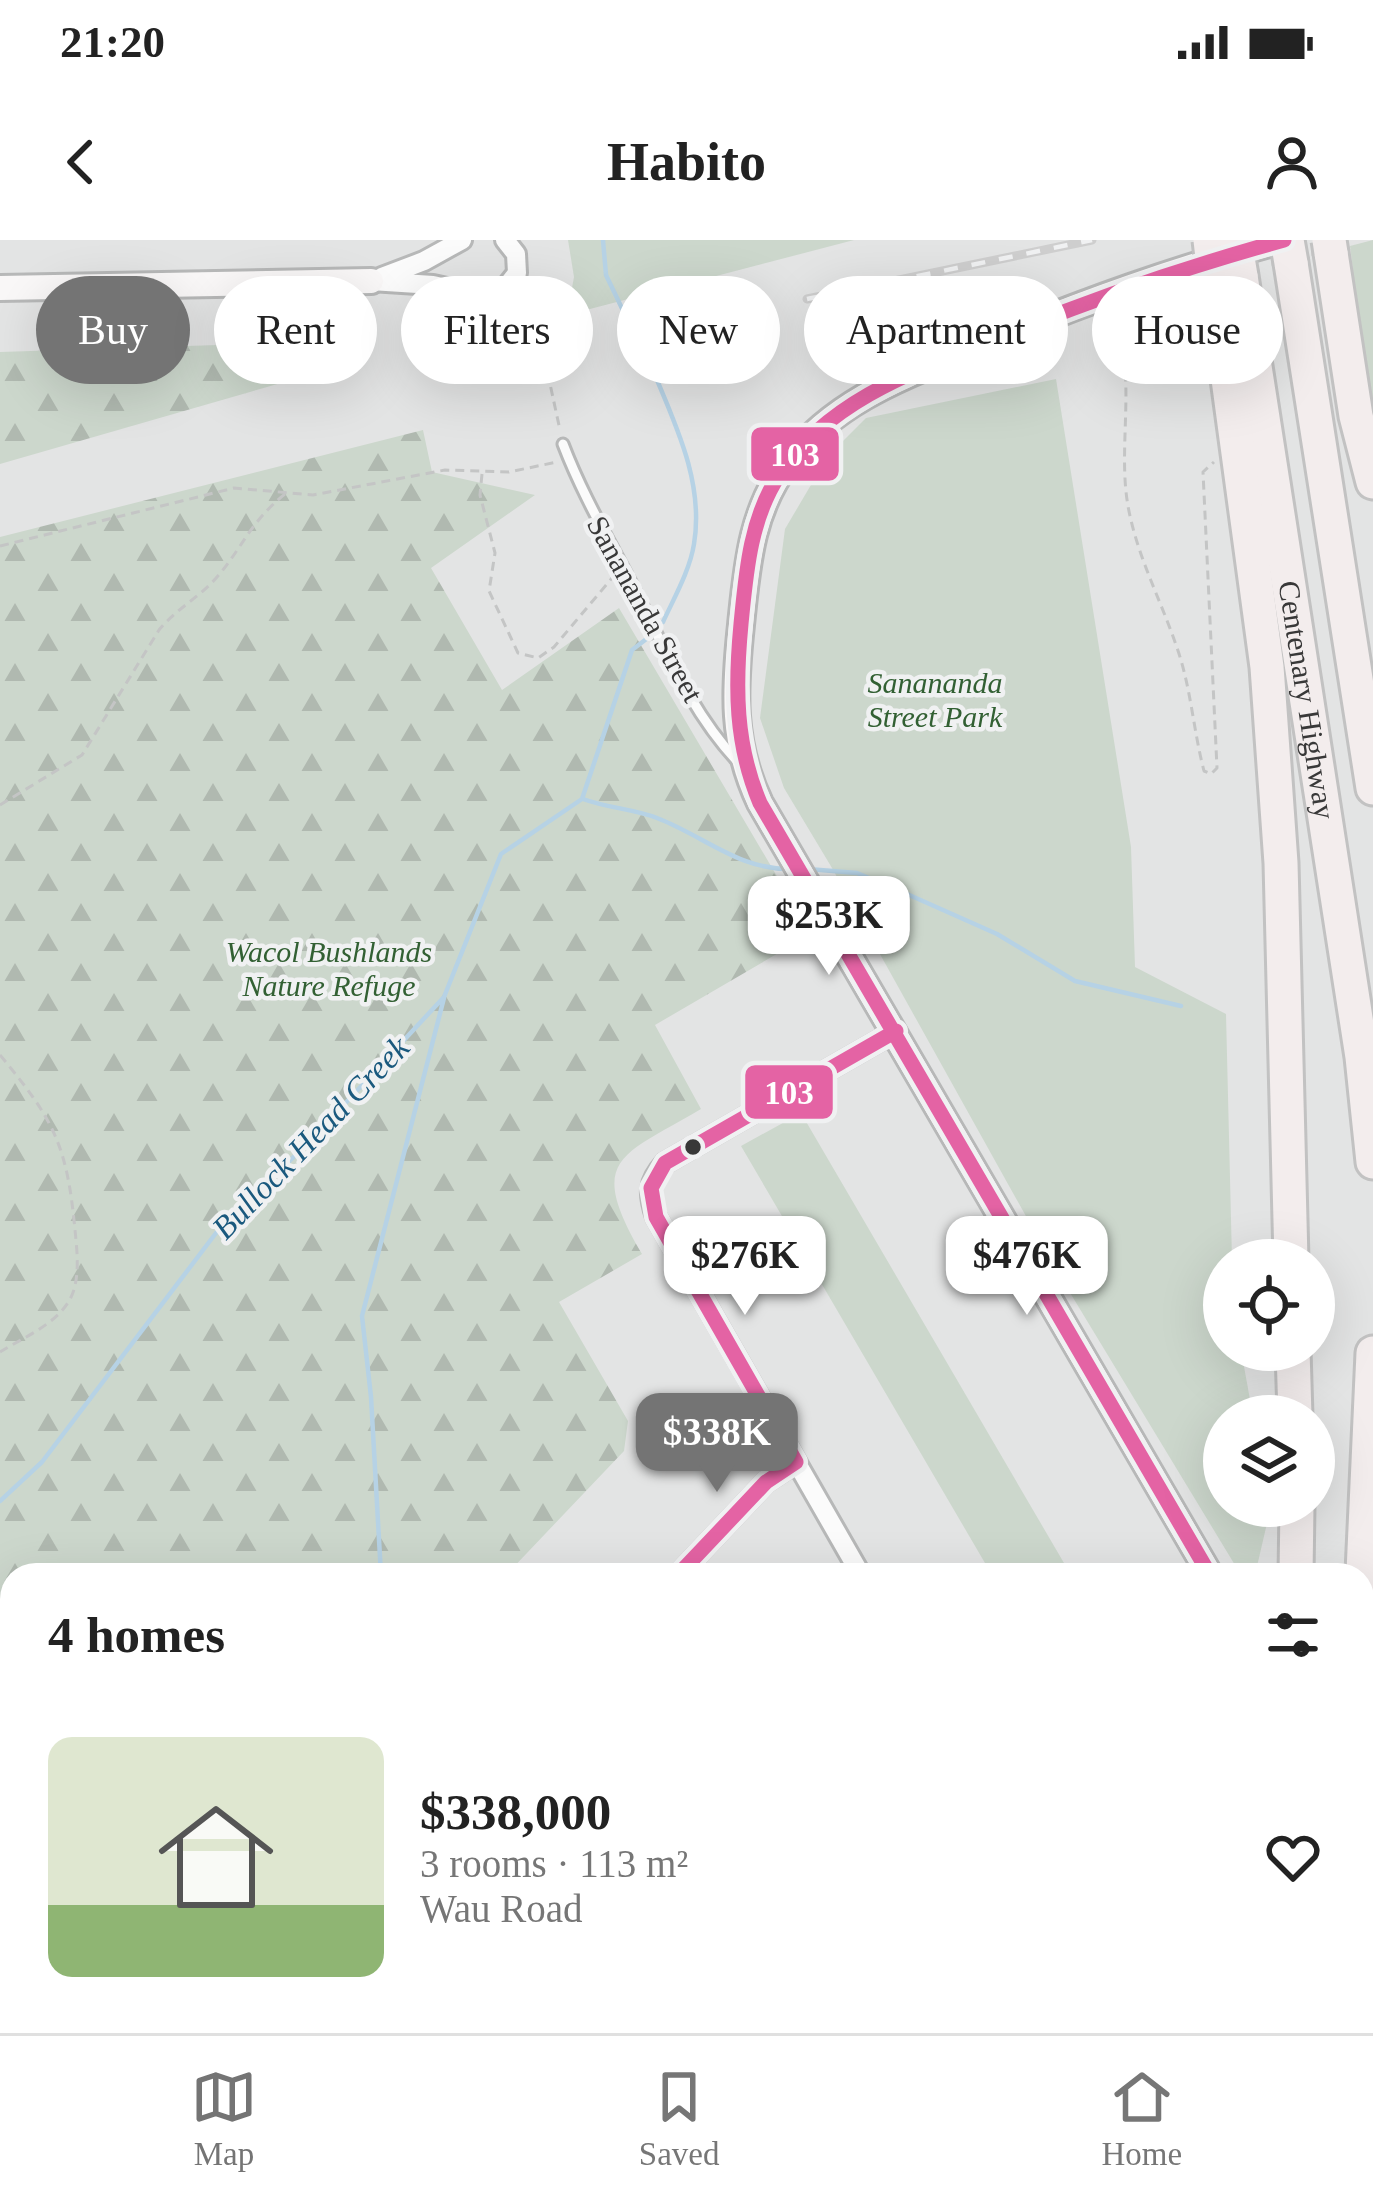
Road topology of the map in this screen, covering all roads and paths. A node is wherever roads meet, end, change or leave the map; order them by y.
1 (461, 240) edge
2 (505, 240) edge
3 (1210, 240) edge
4 (1235, 240) edge
5 (1330, 246) edge
6 (1288, 248) edge
7 (515, 276) edge
8 (1226, 276) edge
9 (1229, 276) edge
10 (377, 279) edge
11 (214, 284) edge
12 (0, 288) edge
13 (550, 384) edge
14 (1125, 384) edge
15 (1238, 384) edge
16 (1246, 384) edge
17 (563, 444) joint
18 (568, 459) junction
19 (1221, 459) dead end
20 (482, 472) junction
21 (1373, 482) edge
22 (286, 493) junction
23 (0, 546) edge
24 (624, 569) junction
25 (742, 766) junction
26 (1373, 788) edge
27 (0, 805) edge
28 (896, 1031) junction
29 (0, 1055) edge
30 (1373, 1162) edge
31 (1291, 1239) edge
32 (0, 1352) edge
33 (1373, 1353) edge
34 (796, 1462) junction
35 (1297, 1527) edge
36 (689, 1563) edge
37 (854, 1563) edge
38 (1203, 1563) edge
39 (1296, 1563) edge
40 (1363, 1563) edge

1 - 10 street
2 - 7 street
3 - 8 highway, bridge
4 - 9 highway, Centenary Highway, bridge
5 - 21 highway
6 - 25 street
6 - 26 highway, Centenary Highway
11 - 12 street
13 - 17 path
14 - 19 path
15 - 31 highway
16 - 30 highway, Centenary Highway
17 - 18 lane, Sanananda Street
18 - 20 path
18 - 24 lane, Sanananda Street
20 - 22 path
20 - 24 path
22 - 23 path
22 - 27 path
24 - 25 lane, Sanananda Street
25 - 28 street, Sanananda Street
28 - 34 street
28 - 38 street, Sanananda Street
29 - 32 path
33 - 40 highway
34 - 36 street
34 - 37 street
35 - 39 highway

